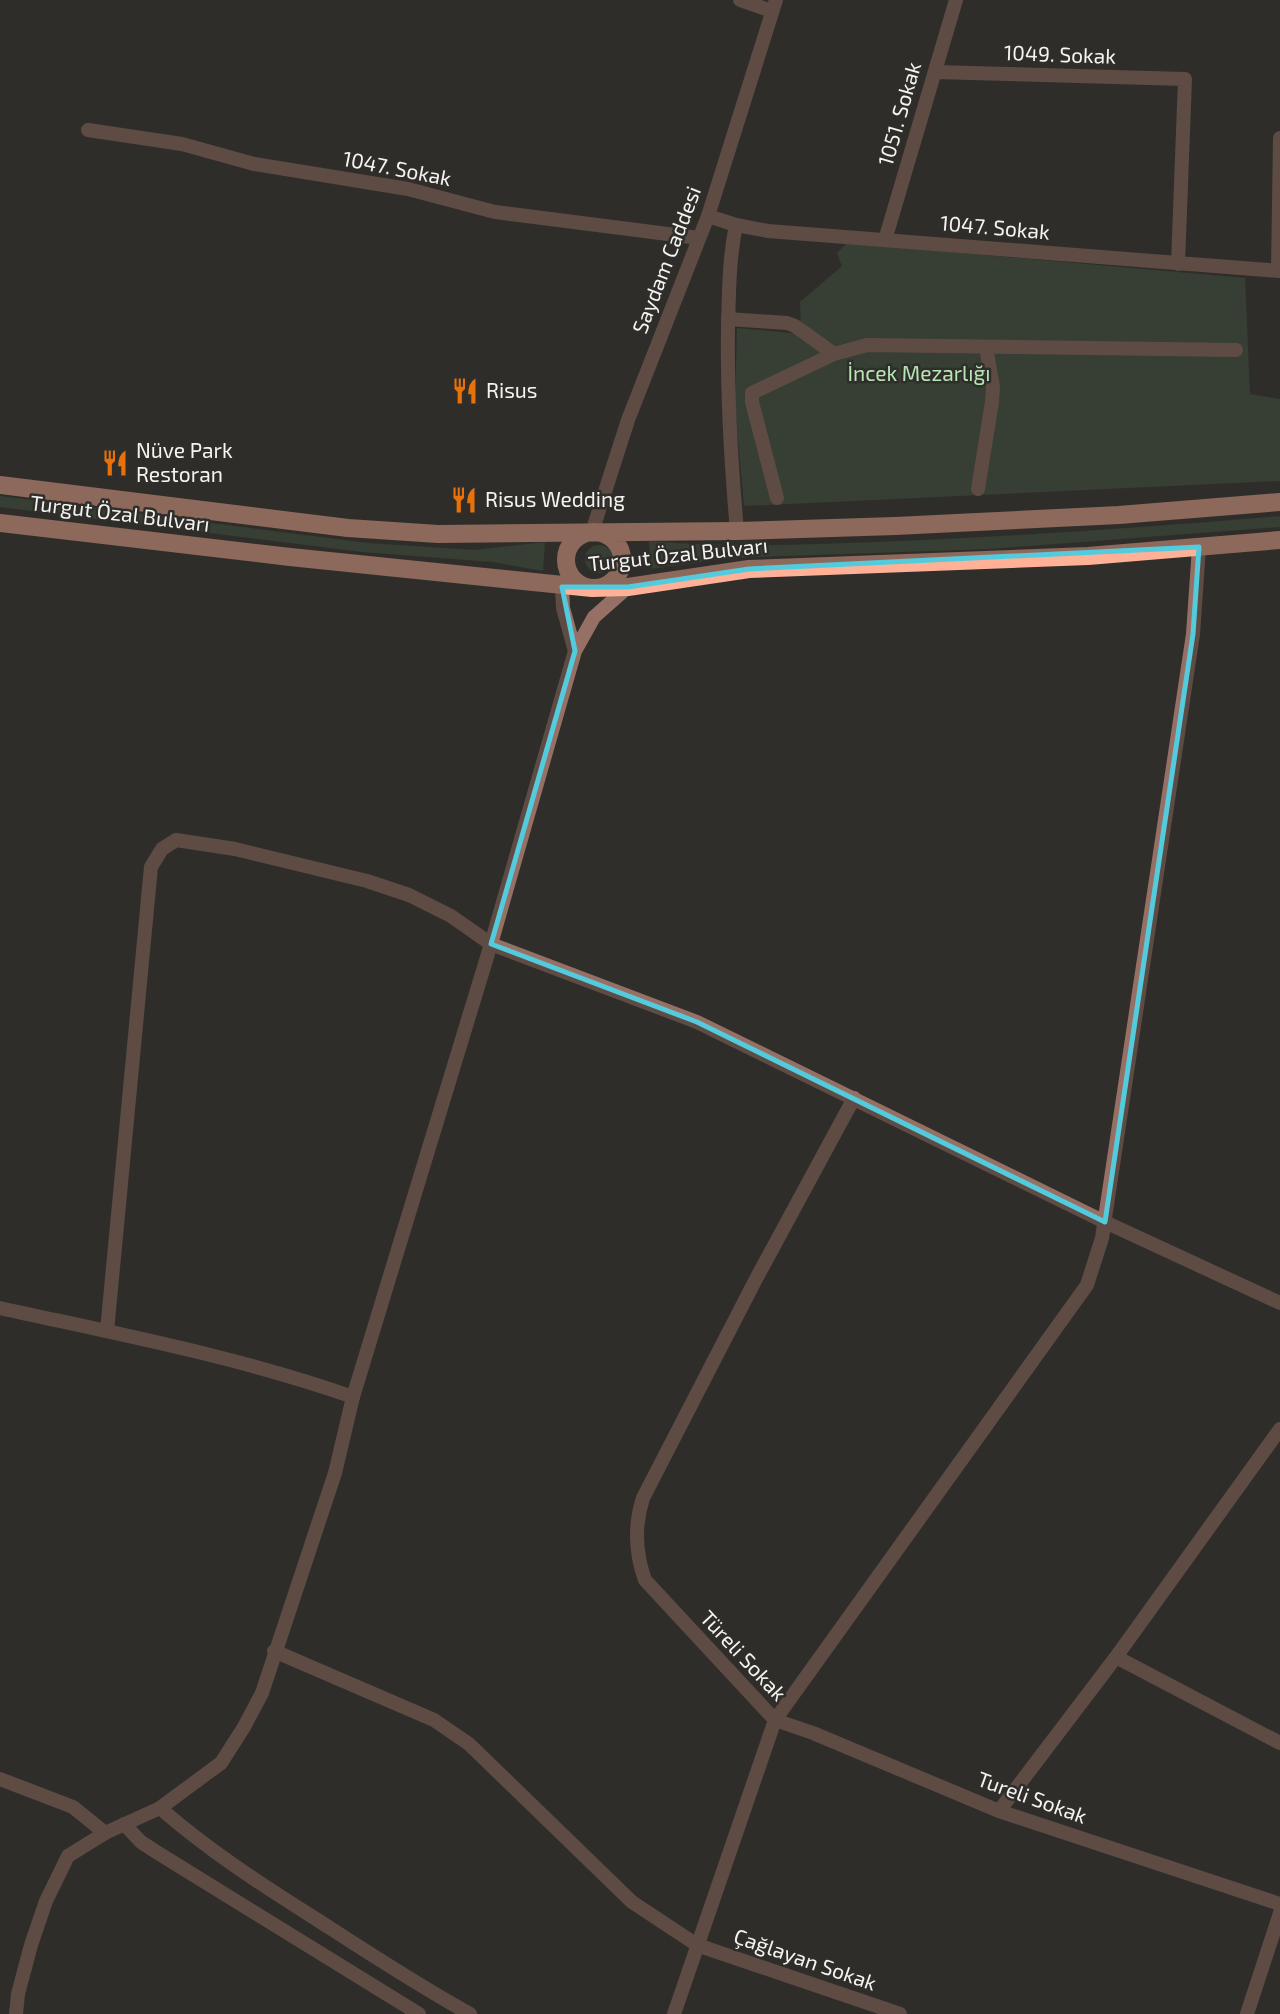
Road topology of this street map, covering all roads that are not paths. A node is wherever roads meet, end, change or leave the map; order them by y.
1 (740, 0) edge
2 (956, 0) edge
3 (774, 6) edge
4 (935, 72) junction
5 (88, 130) dead end
6 (1280, 138) edge
7 (708, 216) junction
8 (736, 225) junction
9 (699, 238) junction
10 (885, 240) junction
11 (1178, 264) junction
12 (1279, 271) edge
13 (728, 319) junction
14 (986, 347) junction
15 (1236, 349) dead end
16 (834, 354) junction
17 (0, 485) edge
18 (978, 489) dead end
19 (778, 498) dead end
20 (1280, 502) edge
21 (0, 523) edge
22 (737, 531) junction
23 (592, 533) junction
24 (1280, 540) edge
25 (1199, 547) junction
26 (562, 587) junction
27 (628, 587) junction
28 (592, 588) junction
29 (575, 651) junction
30 (491, 944) junction
31 (854, 1098) junction
32 (1105, 1222) junction
33 (1280, 1303) edge
34 (0, 1308) edge
35 (107, 1331) junction
36 (353, 1397) junction
37 (1280, 1429) edge
38 (1275, 1444) edge
39 (274, 1651) junction
40 (1116, 1657) junction
41 (775, 1720) junction
42 (1280, 1744) edge
43 (0, 1779) edge
44 (160, 1808) junction
45 (999, 1811) junction
46 (124, 1824) junction
47 (105, 1833) junction
48 (1280, 1904) edge
49 (1280, 1913) edge
50 (697, 1945) junction
51 (16, 2014) edge
52 (419, 2014) edge
53 (470, 2014) edge
54 (674, 2014) edge
55 (900, 2014) edge
56 (1247, 2014) edge

1 - 3 street
2 - 4 street, 1051. Sokak
3 - 7 street, Saydam Caddesi
4 - 10 street, 1051. Sokak
4 - 11 street, 1049. Sokak
5 - 9 street, 1047. Sokak
6 - 12 street
7 - 8 street, 1047. Sokak
7 - 9 street, Saydam Caddesi
8 - 10 street, 1047. Sokak
8 - 13 street
9 - 23 street, Saydam Caddesi
10 - 11 street, 1047. Sokak
11 - 12 street, 1047. Sokak
13 - 16 street
13 - 22 street
14 - 15 street
14 - 16 street
14 - 18 street
16 - 19 street
17 - 23 main road, Turgut Özal Bulvarı
20 - 22 main road, Turgut Özal Bulvarı
21 - 26 main road, Turgut Özal Bulvarı
22 - 23 main road, Turgut Özal Bulvarı
23 - 28 main road
23 - 28 main road
24 - 25 main road, Turgut Özal Bulvarı
25 - 27 main road, Turgut Özal Bulvarı
25 - 32 street
26 - 28 main road, Turgut Özal Bulvarı
26 - 29 street
27 - 28 main road, Turgut Özal Bulvarı
27 - 29 street
29 - 30 street
30 - 31 street
30 - 35 street
30 - 36 street
31 - 32 street
31 - 41 street, Türeli Sokak
32 - 33 street
32 - 41 street
34 - 35 street
35 - 36 street
36 - 39 street
37 - 38 street
38 - 40 street
39 - 44 street
39 - 50 street, Çağlayan Sokak
40 - 42 street
40 - 45 street
41 - 45 street, Tureli Sokak
41 - 50 street
43 - 47 street
44 - 46 street
44 - 53 street
45 - 48 street, Tureli Sokak
46 - 47 street
46 - 52 street
47 - 51 street
49 - 56 street
50 - 54 street
50 - 55 street, Çağlayan Sokak

